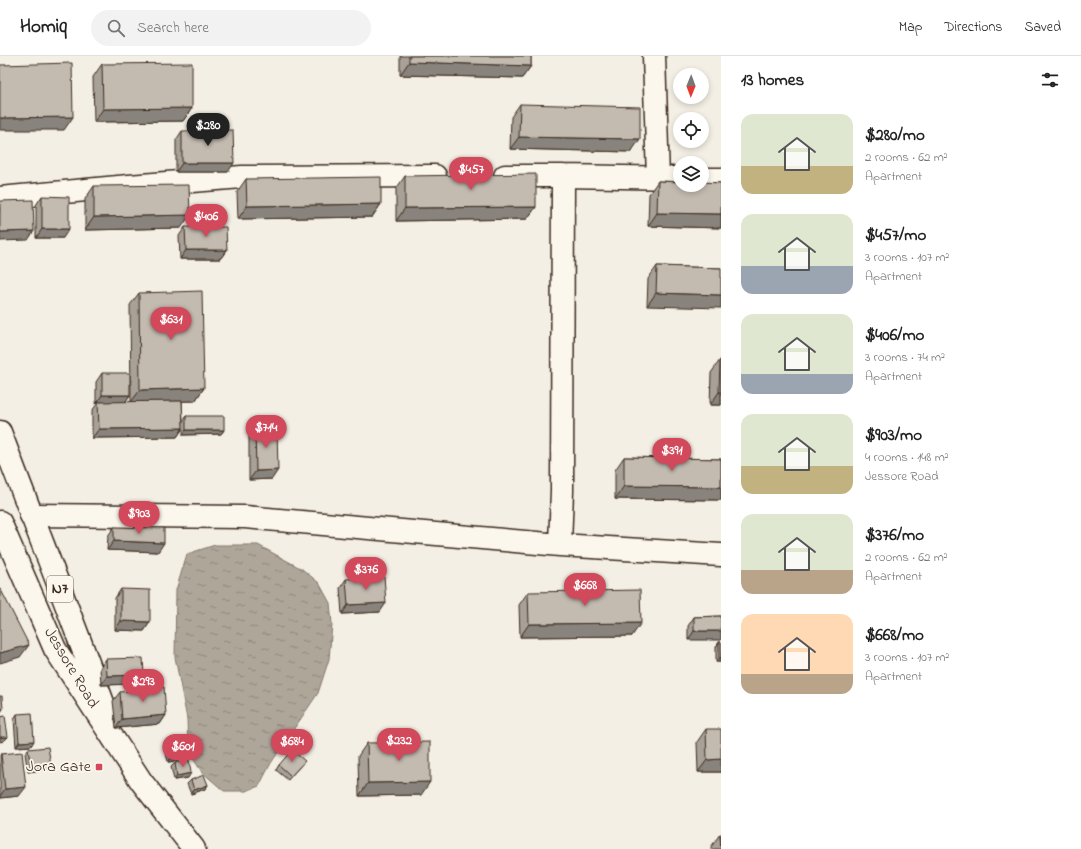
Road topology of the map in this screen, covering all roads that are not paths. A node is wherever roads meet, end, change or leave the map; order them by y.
1 (654, 56) edge
2 (454, 176) edge
3 (485, 176) edge
4 (563, 176) junction
5 (658, 178) junction
6 (673, 178) edge
7 (709, 179) edge
8 (721, 179) edge
9 (0, 198) edge
10 (0, 432) edge
11 (31, 515) junction
12 (0, 522) edge
13 (560, 545) junction
14 (721, 555) edge
15 (118, 746) junction
16 (194, 849) edge

1 - 5 main road
2 - 9 main road
3 - 4 main road
4 - 5 main road
4 - 13 main road
5 - 6 main road
7 - 8 main road
10 - 11 main road, Jessore Road / N7
11 - 13 main road
11 - 15 main road, Jessore Road / N7
12 - 15 main road, Jessore Road / N7
13 - 14 main road
15 - 16 main road, Jessore Road / N7

